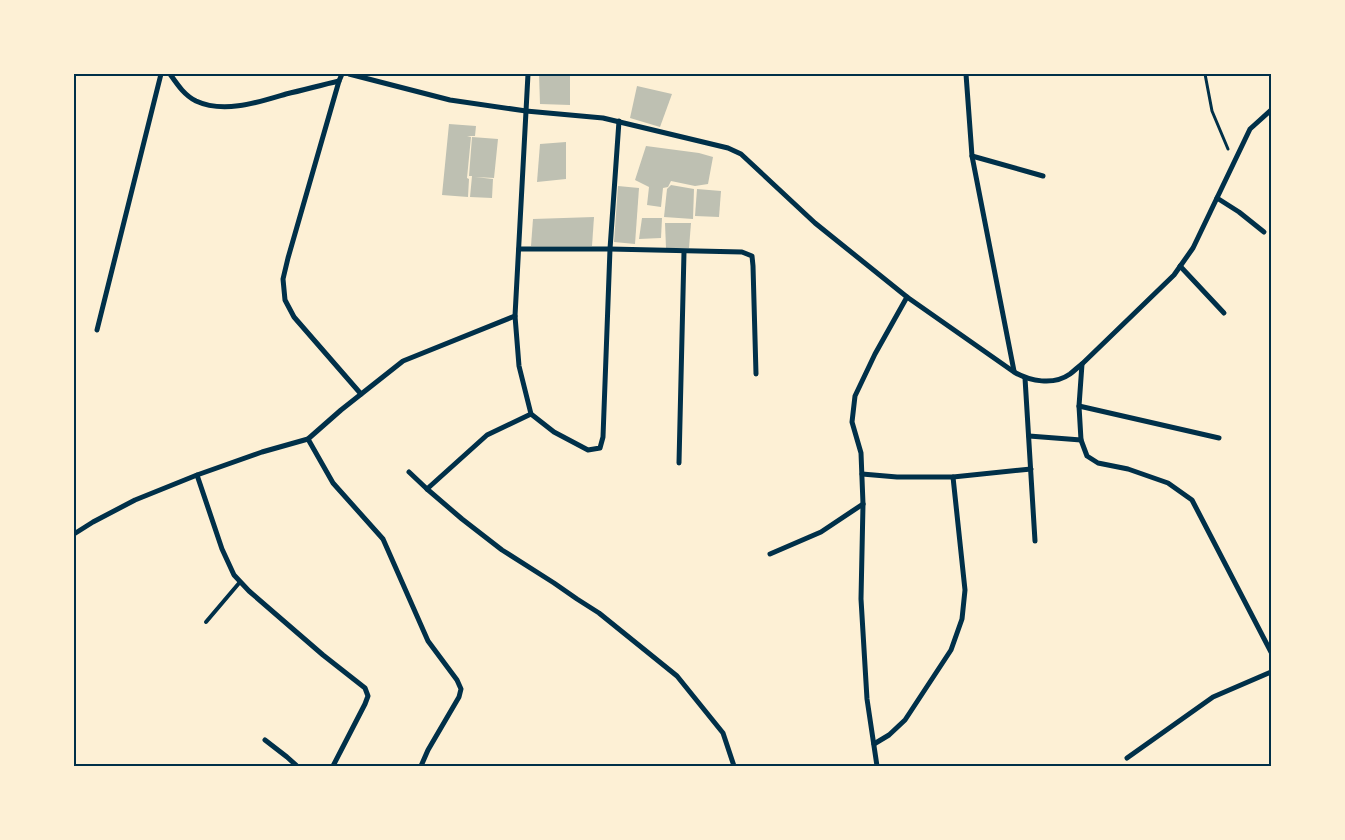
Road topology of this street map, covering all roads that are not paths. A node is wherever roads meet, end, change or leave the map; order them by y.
1 (161, 74) edge
2 (170, 74) edge
3 (342, 74) edge
4 (349, 74) edge
5 (528, 74) edge
6 (966, 74) edge
7 (339, 81) junction
8 (1271, 110) edge
9 (526, 111) junction
10 (619, 122) junction
11 (972, 156) junction
12 (1042, 176) dead end
13 (1216, 198) junction
14 (1264, 232) dead end
15 (519, 249) junction
16 (610, 249) junction
17 (684, 252) junction
18 (1180, 266) junction
19 (907, 297) junction
20 (1224, 313) dead end
21 (515, 316) junction
22 (97, 330) dead end
23 (1082, 364) junction
24 (1014, 372) junction
25 (756, 374) dead end
26 (1025, 378) junction
27 (361, 394) junction
28 (1079, 406) junction
29 (531, 414) junction
30 (1029, 436) junction
31 (1219, 438) dead end
32 (308, 439) junction
33 (1080, 440) junction
34 (680, 463) dead end
35 (1031, 469) junction
36 (409, 472) dead end
37 (862, 474) junction
38 (197, 475) junction
39 (953, 477) junction
40 (426, 490) junction
41 (863, 504) junction
42 (74, 534) edge
43 (1035, 541) dead end
44 (770, 554) dead end
45 (240, 582) junction
46 (206, 622) dead end
47 (1271, 652) edge
48 (1271, 672) edge
49 (266, 740) dead end
50 (874, 744) junction
51 (1127, 758) dead end
52 (297, 766) edge
53 (333, 766) edge
54 (421, 766) edge
55 (734, 766) edge
56 (878, 766) edge

1 - 22 street
2 - 7 street
3 - 7 street
4 - 9 street
5 - 9 street
6 - 11 street
7 - 27 street
8 - 13 street
9 - 10 street
9 - 15 street
10 - 16 street
10 - 19 street
11 - 12 street
11 - 24 street
13 - 14 street
13 - 18 street
15 - 16 street
15 - 21 street
16 - 17 street
16 - 29 street
17 - 25 street
17 - 34 street
18 - 20 street
18 - 23 street
19 - 24 street
19 - 37 street
21 - 27 street
21 - 29 street
23 - 26 street
23 - 28 street
24 - 26 street
26 - 30 street
27 - 32 street
28 - 31 street
28 - 33 street
29 - 40 street
30 - 33 street
30 - 35 street
32 - 38 street
32 - 54 street
33 - 47 street
35 - 39 street
35 - 43 street
36 - 40 street
37 - 39 street
37 - 41 street
38 - 42 street
38 - 45 street
39 - 50 street
40 - 55 street
41 - 44 street
41 - 50 street
45 - 46 lane
45 - 53 street
48 - 51 street
49 - 52 street
50 - 56 street

